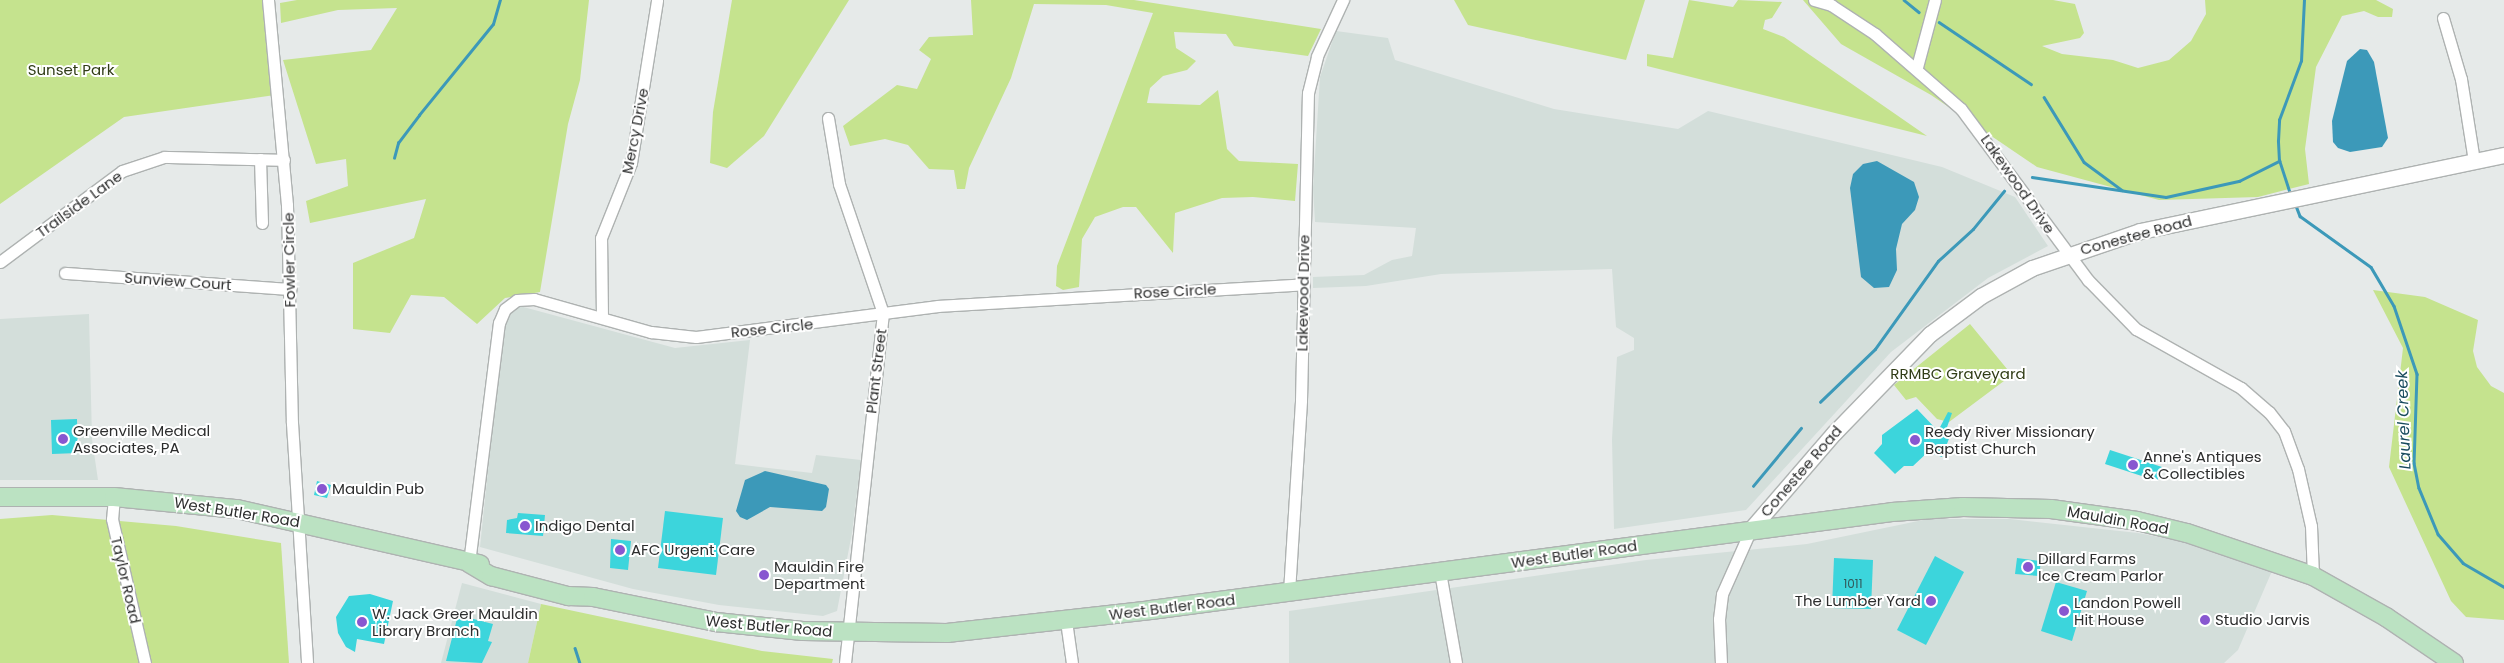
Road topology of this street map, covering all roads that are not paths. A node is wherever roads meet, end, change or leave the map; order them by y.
1 (268, 0) edge
2 (657, 0) edge
3 (1343, 0) edge
4 (1814, 0) edge
5 (1935, 0) edge
6 (2443, 18) dead end
7 (1916, 67) junction
8 (828, 118) dead end
9 (2504, 154) edge
10 (260, 159) junction
11 (284, 160) junction
12 (2474, 161) junction
13 (262, 223) dead end
14 (2068, 254) junction
15 (0, 262) edge
16 (66, 273) dead end
17 (1304, 284) junction
18 (290, 289) junction
19 (883, 313) junction
20 (602, 318) junction
21 (0, 497) edge
22 (114, 497) junction
23 (297, 521) junction
24 (1751, 529) junction
25 (469, 563) junction
26 (1440, 572) junction
27 (2313, 576) junction
28 (1289, 592) junction
29 (1066, 620) junction
30 (849, 632) junction
31 (145, 663) edge
32 (307, 663) edge
33 (845, 663) edge
34 (1072, 663) edge
35 (1456, 663) edge
36 (1721, 663) edge
37 (2454, 663) edge

1 - 11 street, Fowler Circle
2 - 20 street, Mercy Drive
3 - 17 street, Lakewood Drive
4 - 7 street, Lakewood Drive
5 - 7 street
6 - 12 street
7 - 14 street, Lakewood Drive
8 - 19 street, Plant Street
9 - 12 main road, Conestee Road
10 - 11 street, Trailside Lane
10 - 13 street
10 - 15 street, Trailside Lane
11 - 18 street, Fowler Circle
12 - 14 main road, Conestee Road
14 - 24 main road, Conestee Road
14 - 27 street, Lakewood Drive
16 - 18 street, Sunview Court
17 - 19 street, Rose Circle
17 - 28 street, Lakewood Drive
18 - 23 street, Fowler Circle
19 - 20 street, Rose Circle
19 - 30 street, Plant Street
20 - 25 street, Rose Circle
21 - 22 main road, West Butler Road
22 - 23 main road, West Butler Road
22 - 31 street, Taylor Road
23 - 25 main road, West Butler Road
23 - 32 street, Fowler Circle
24 - 26 main road, West Butler Road
24 - 27 main road, Mauldin Road
24 - 36 street
25 - 30 main road, West Butler Road
26 - 28 main road, West Butler Road
26 - 35 street
27 - 37 main road, Mauldin Road
28 - 29 main road, West Butler Road
29 - 30 main road, West Butler Road
29 - 34 street
30 - 33 street, Plant Street

